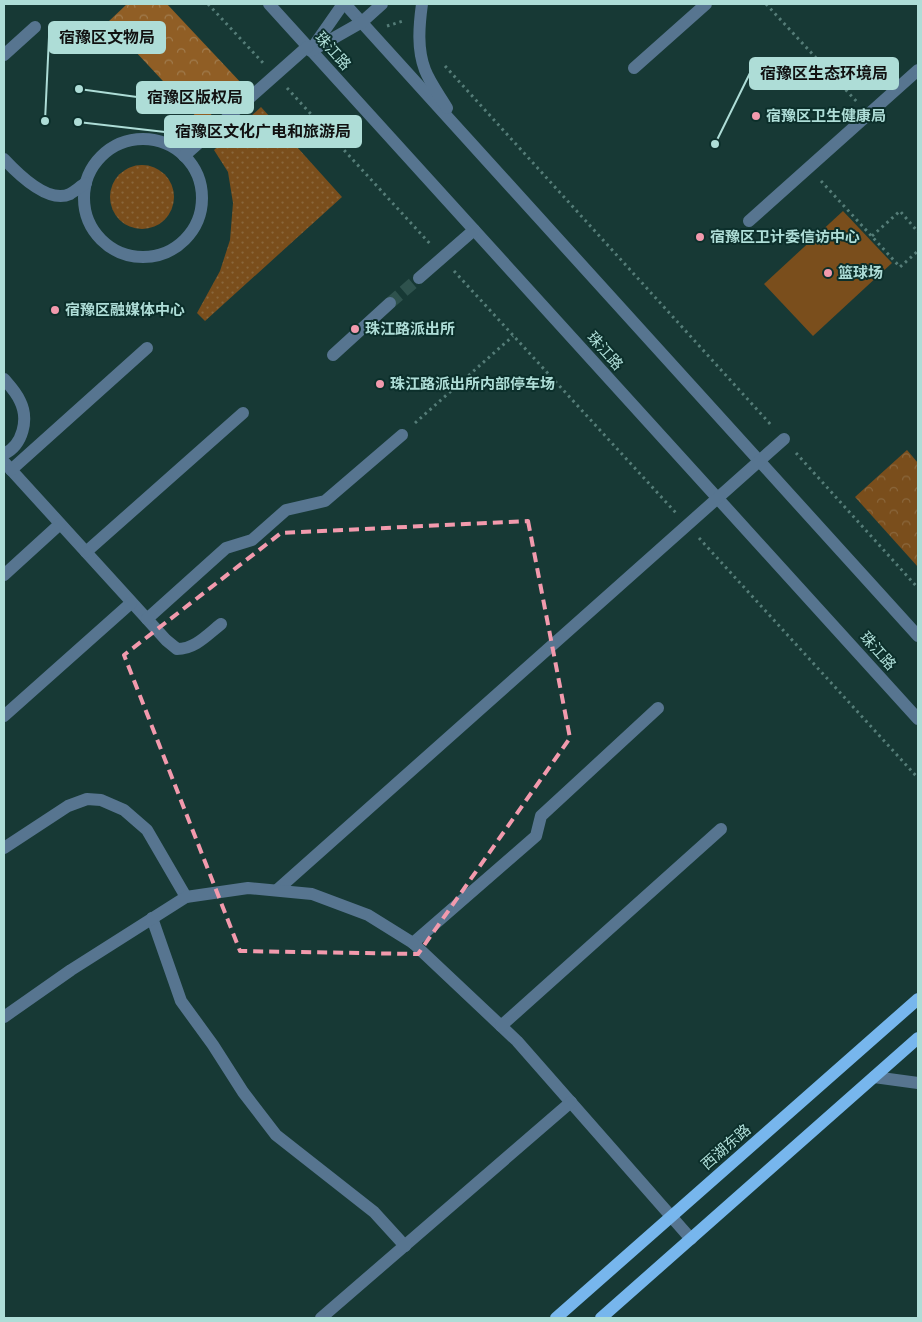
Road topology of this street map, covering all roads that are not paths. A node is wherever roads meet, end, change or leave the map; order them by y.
1 (269, 4) edge
2 (344, 4) edge
3 (382, 4) edge
4 (422, 4) edge
5 (706, 4) edge
6 (362, 22) junction
7 (35, 27) dead end
8 (309, 49) junction
9 (4, 55) edge
10 (634, 68) dead end
11 (918, 70) edge
12 (463, 134) junction
13 (184, 156) junction
14 (4, 160) edge
15 (86, 182) junction
16 (749, 221) dead end
17 (474, 230) junction
18 (419, 278) tunnel mouth
19 (390, 303) tunnel mouth
20 (147, 348) dead end
21 (334, 355) dead end
22 (4, 379) edge
23 (243, 413) dead end
24 (402, 435) road end
25 (784, 439) road end
26 (4, 454) edge
27 (760, 461) junction
28 (7, 466) edge
29 (718, 498) junction
30 (60, 524) junction
31 (86, 552) junction
32 (4, 575) edge
33 (132, 603) junction
34 (147, 619) junction
35 (221, 624) dead end
36 (918, 636) edge
37 (658, 708) dead end
38 (4, 716) edge
39 (918, 719) edge
40 (721, 829) dead end
41 (4, 848) edge
42 (277, 890) junction
43 (186, 897) junction
44 (152, 918) junction
45 (413, 944) junction
46 (918, 999) edge
47 (4, 1016) edge
48 (501, 1026) junction
49 (918, 1038) edge
50 (874, 1077) junction
51 (918, 1083) edge
52 (570, 1102) junction
53 (672, 1217) junction
54 (691, 1239) junction
55 (405, 1246) junction
56 (321, 1318) edge
57 (556, 1318) edge
58 (601, 1318) edge

1 - 8 street, 珠江路
2 - 6 street
2 - 8 street
3 - 6 street
4 - 12 street
5 - 10 street
6 - 8 street
6 - 12 street
7 - 9 street
8 - 13 street
8 - 17 street, 珠江路
11 - 16 street
12 - 27 street
13 - 15 street
13 - 15 street
14 - 15 street
17 - 18 street
17 - 29 street, 珠江路
19 - 21 street
20 - 28 street
22 - 26 street
23 - 31 street
24 - 34 street
25 - 27 street
27 - 29 street
27 - 36 street
28 - 30 street
29 - 39 street, 珠江路
29 - 42 street
30 - 31 street
30 - 32 street
31 - 33 street
33 - 34 street
33 - 38 street
34 - 35 street
37 - 45 street
40 - 48 street
41 - 43 street
42 - 43 street
42 - 45 street
43 - 44 street
44 - 47 street
44 - 55 street
45 - 48 street
46 - 53 main road, 西湖东路
48 - 52 street
49 - 50 main road
50 - 51 street
50 - 54 main road
52 - 53 street
52 - 55 street
53 - 54 street
53 - 57 main road, 西湖东路
54 - 58 main road
55 - 56 street

